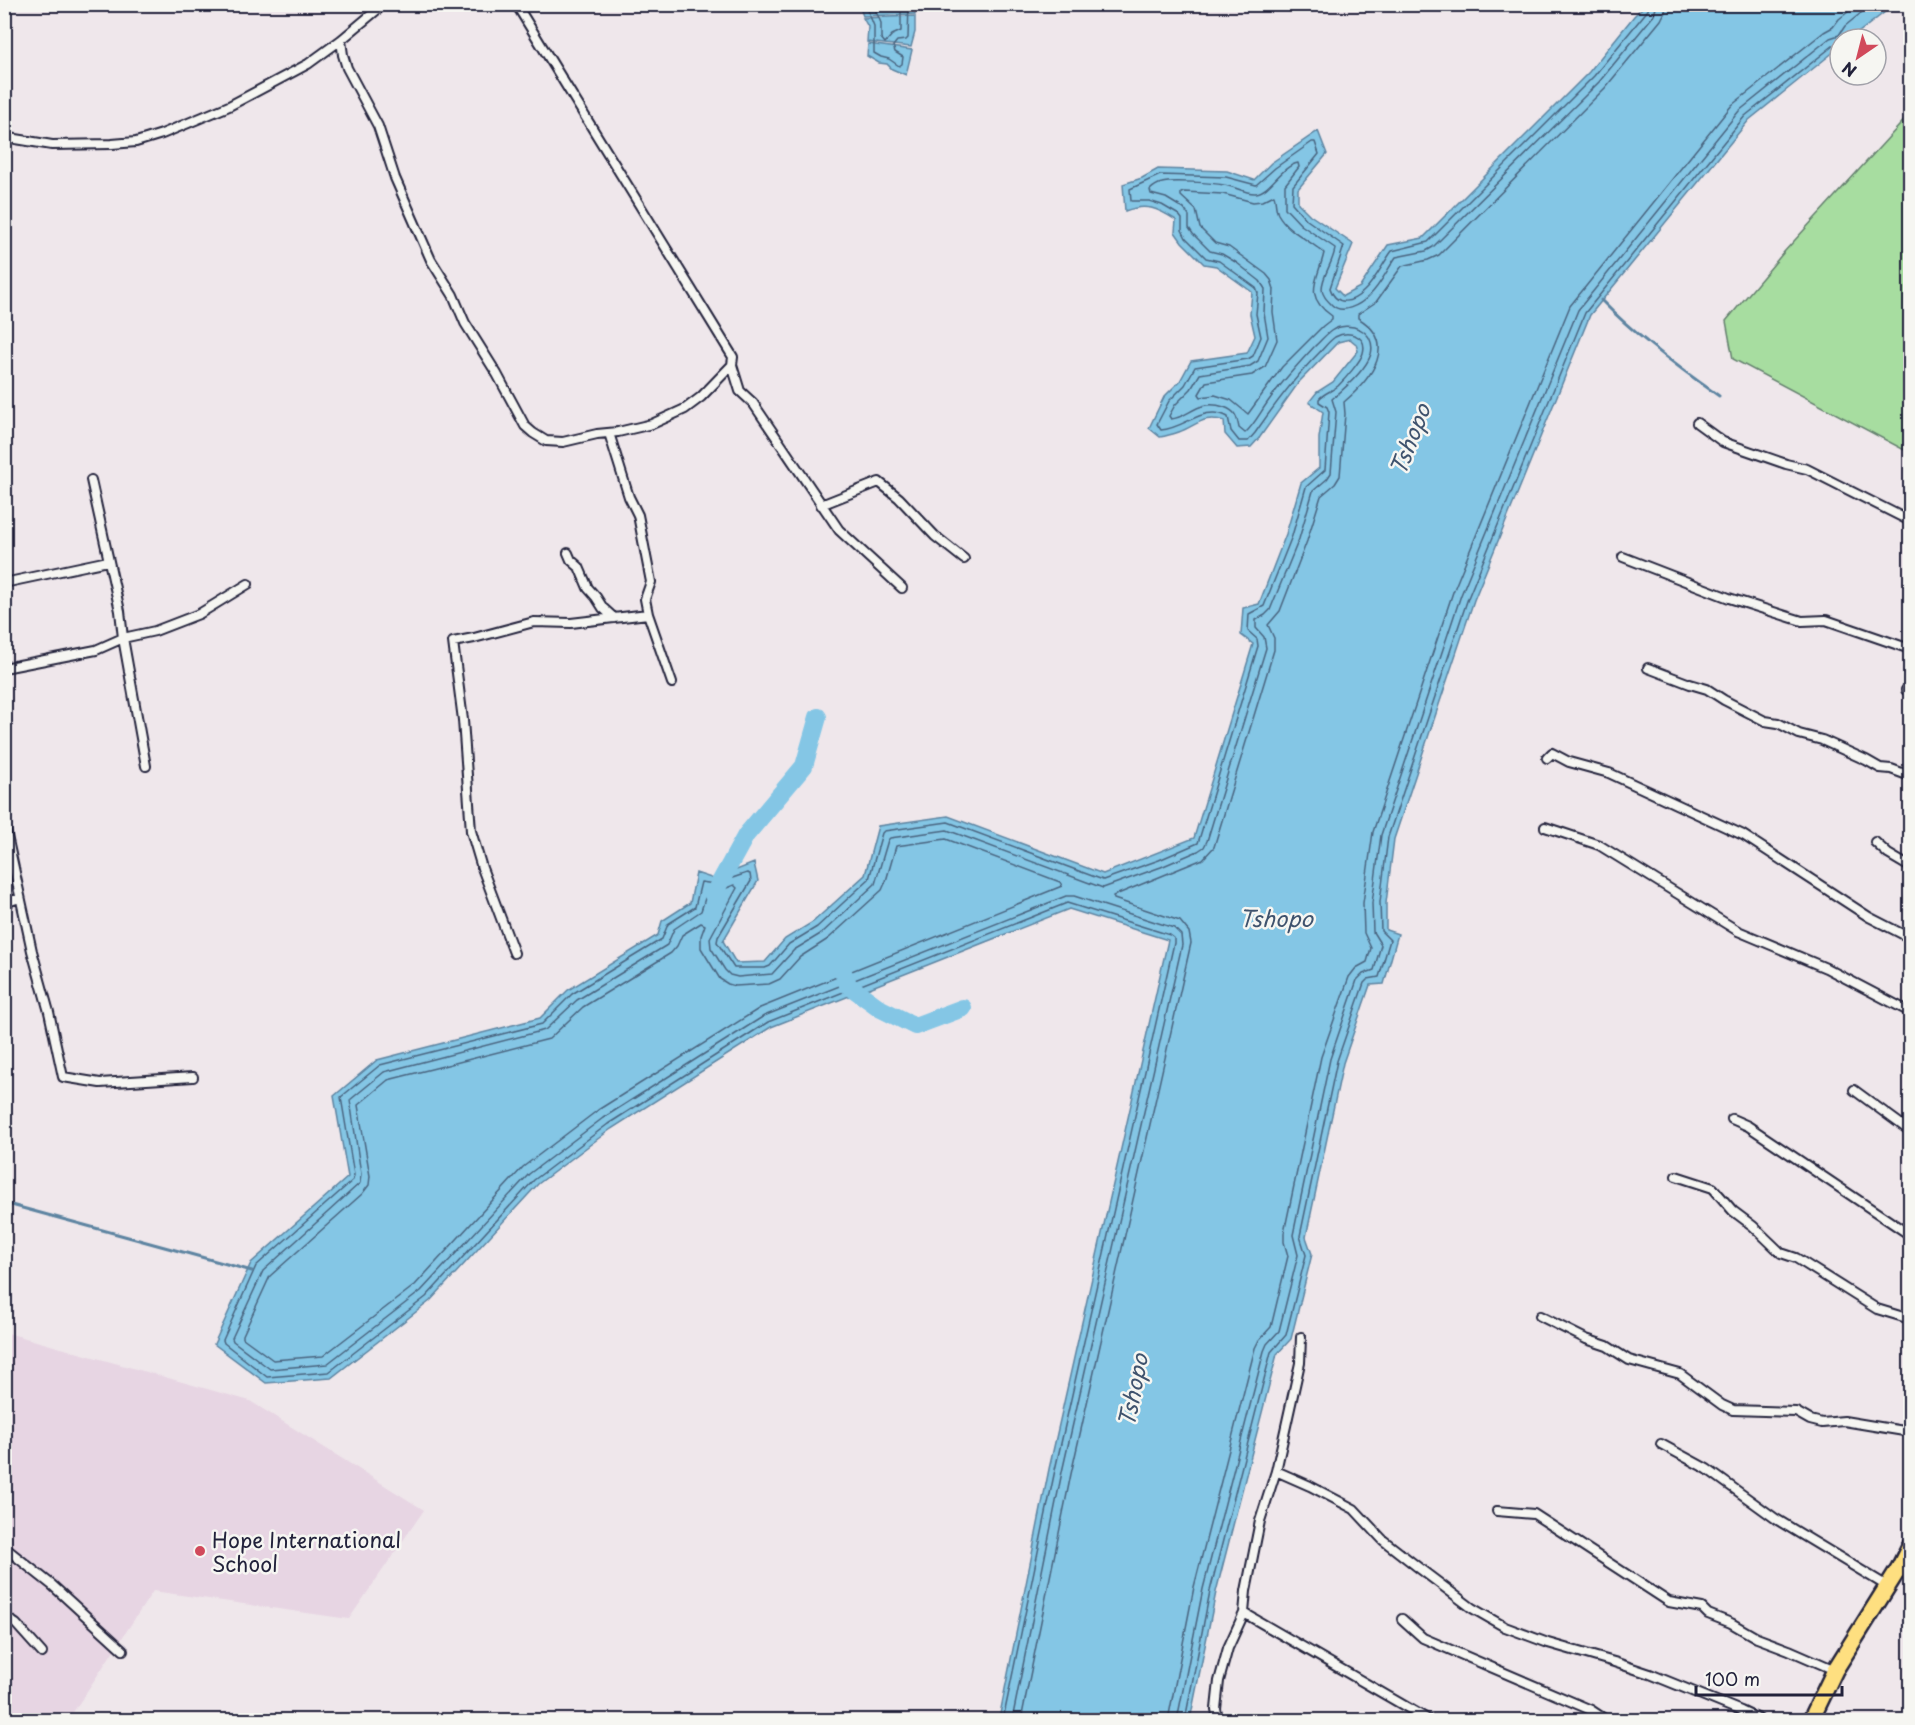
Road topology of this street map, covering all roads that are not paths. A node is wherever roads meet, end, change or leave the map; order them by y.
1 (384, 4) edge
2 (516, 4) edge
3 (341, 40) junction
4 (4, 137) edge
5 (732, 365) junction
6 (1697, 423) dead end
7 (609, 433) junction
8 (91, 480) dead end
9 (822, 505) junction
10 (1911, 521) edge
11 (568, 553) dead end
12 (1623, 557) dead end
13 (964, 559) dead end
14 (108, 561) junction
15 (4, 582) edge
16 (248, 584) dead end
17 (902, 588) dead end
18 (648, 614) junction
19 (614, 618) junction
20 (123, 638) junction
21 (1911, 649) edge
22 (4, 668) edge
23 (1648, 668) dead end
24 (672, 683) dead end
25 (1547, 758) dead end
26 (146, 766) dead end
27 (1911, 776) edge
28 (4, 822) edge
29 (1545, 827) dead end
30 (1875, 842) dead end
31 (1911, 867) edge
32 (20, 898) junction
33 (4, 903) edge
34 (1911, 939) edge
35 (514, 953) dead end
36 (1911, 1012) edge
37 (193, 1077) dead end
38 (1854, 1090) dead end
39 (1732, 1119) dead end
40 (1911, 1131) edge
41 (1676, 1176) dead end
42 (1911, 1234) edge
43 (1540, 1316) dead end
44 (1911, 1319) edge
45 (1301, 1337) dead end
46 (1911, 1432) edge
47 (1661, 1444) dead end
48 (1276, 1471) junction
49 (1497, 1511) dead end
50 (1911, 1546) edge
51 (4, 1548) edge
52 (1887, 1586) junction
53 (1244, 1613) junction
54 (4, 1616) edge
55 (1402, 1619) dead end
56 (123, 1650) dead end
57 (42, 1653) dead end
58 (1835, 1670) junction
59 (1218, 1720) edge
60 (1429, 1720) edge
61 (1606, 1720) edge
62 (1760, 1720) edge
63 (1811, 1720) edge

1 - 3 street
2 - 5 street
3 - 4 street
3 - 7 street
5 - 7 street
5 - 9 street
6 - 10 street
7 - 18 street
8 - 14 street
9 - 13 street
9 - 17 street
11 - 19 street
12 - 21 street
14 - 15 street
14 - 20 street
16 - 20 street
18 - 19 street
18 - 24 street
19 - 35 street
20 - 22 street
20 - 26 street
23 - 27 street
25 - 34 street
28 - 32 street
29 - 36 street
30 - 31 street
32 - 33 street
32 - 37 street
38 - 40 street
39 - 42 street
41 - 44 street
43 - 46 street
45 - 48 street
47 - 52 street
48 - 53 street
48 - 62 street
49 - 58 street
50 - 52 highway
51 - 56 street
52 - 58 highway
53 - 59 street
53 - 60 street
54 - 57 street
55 - 61 street
58 - 63 highway

